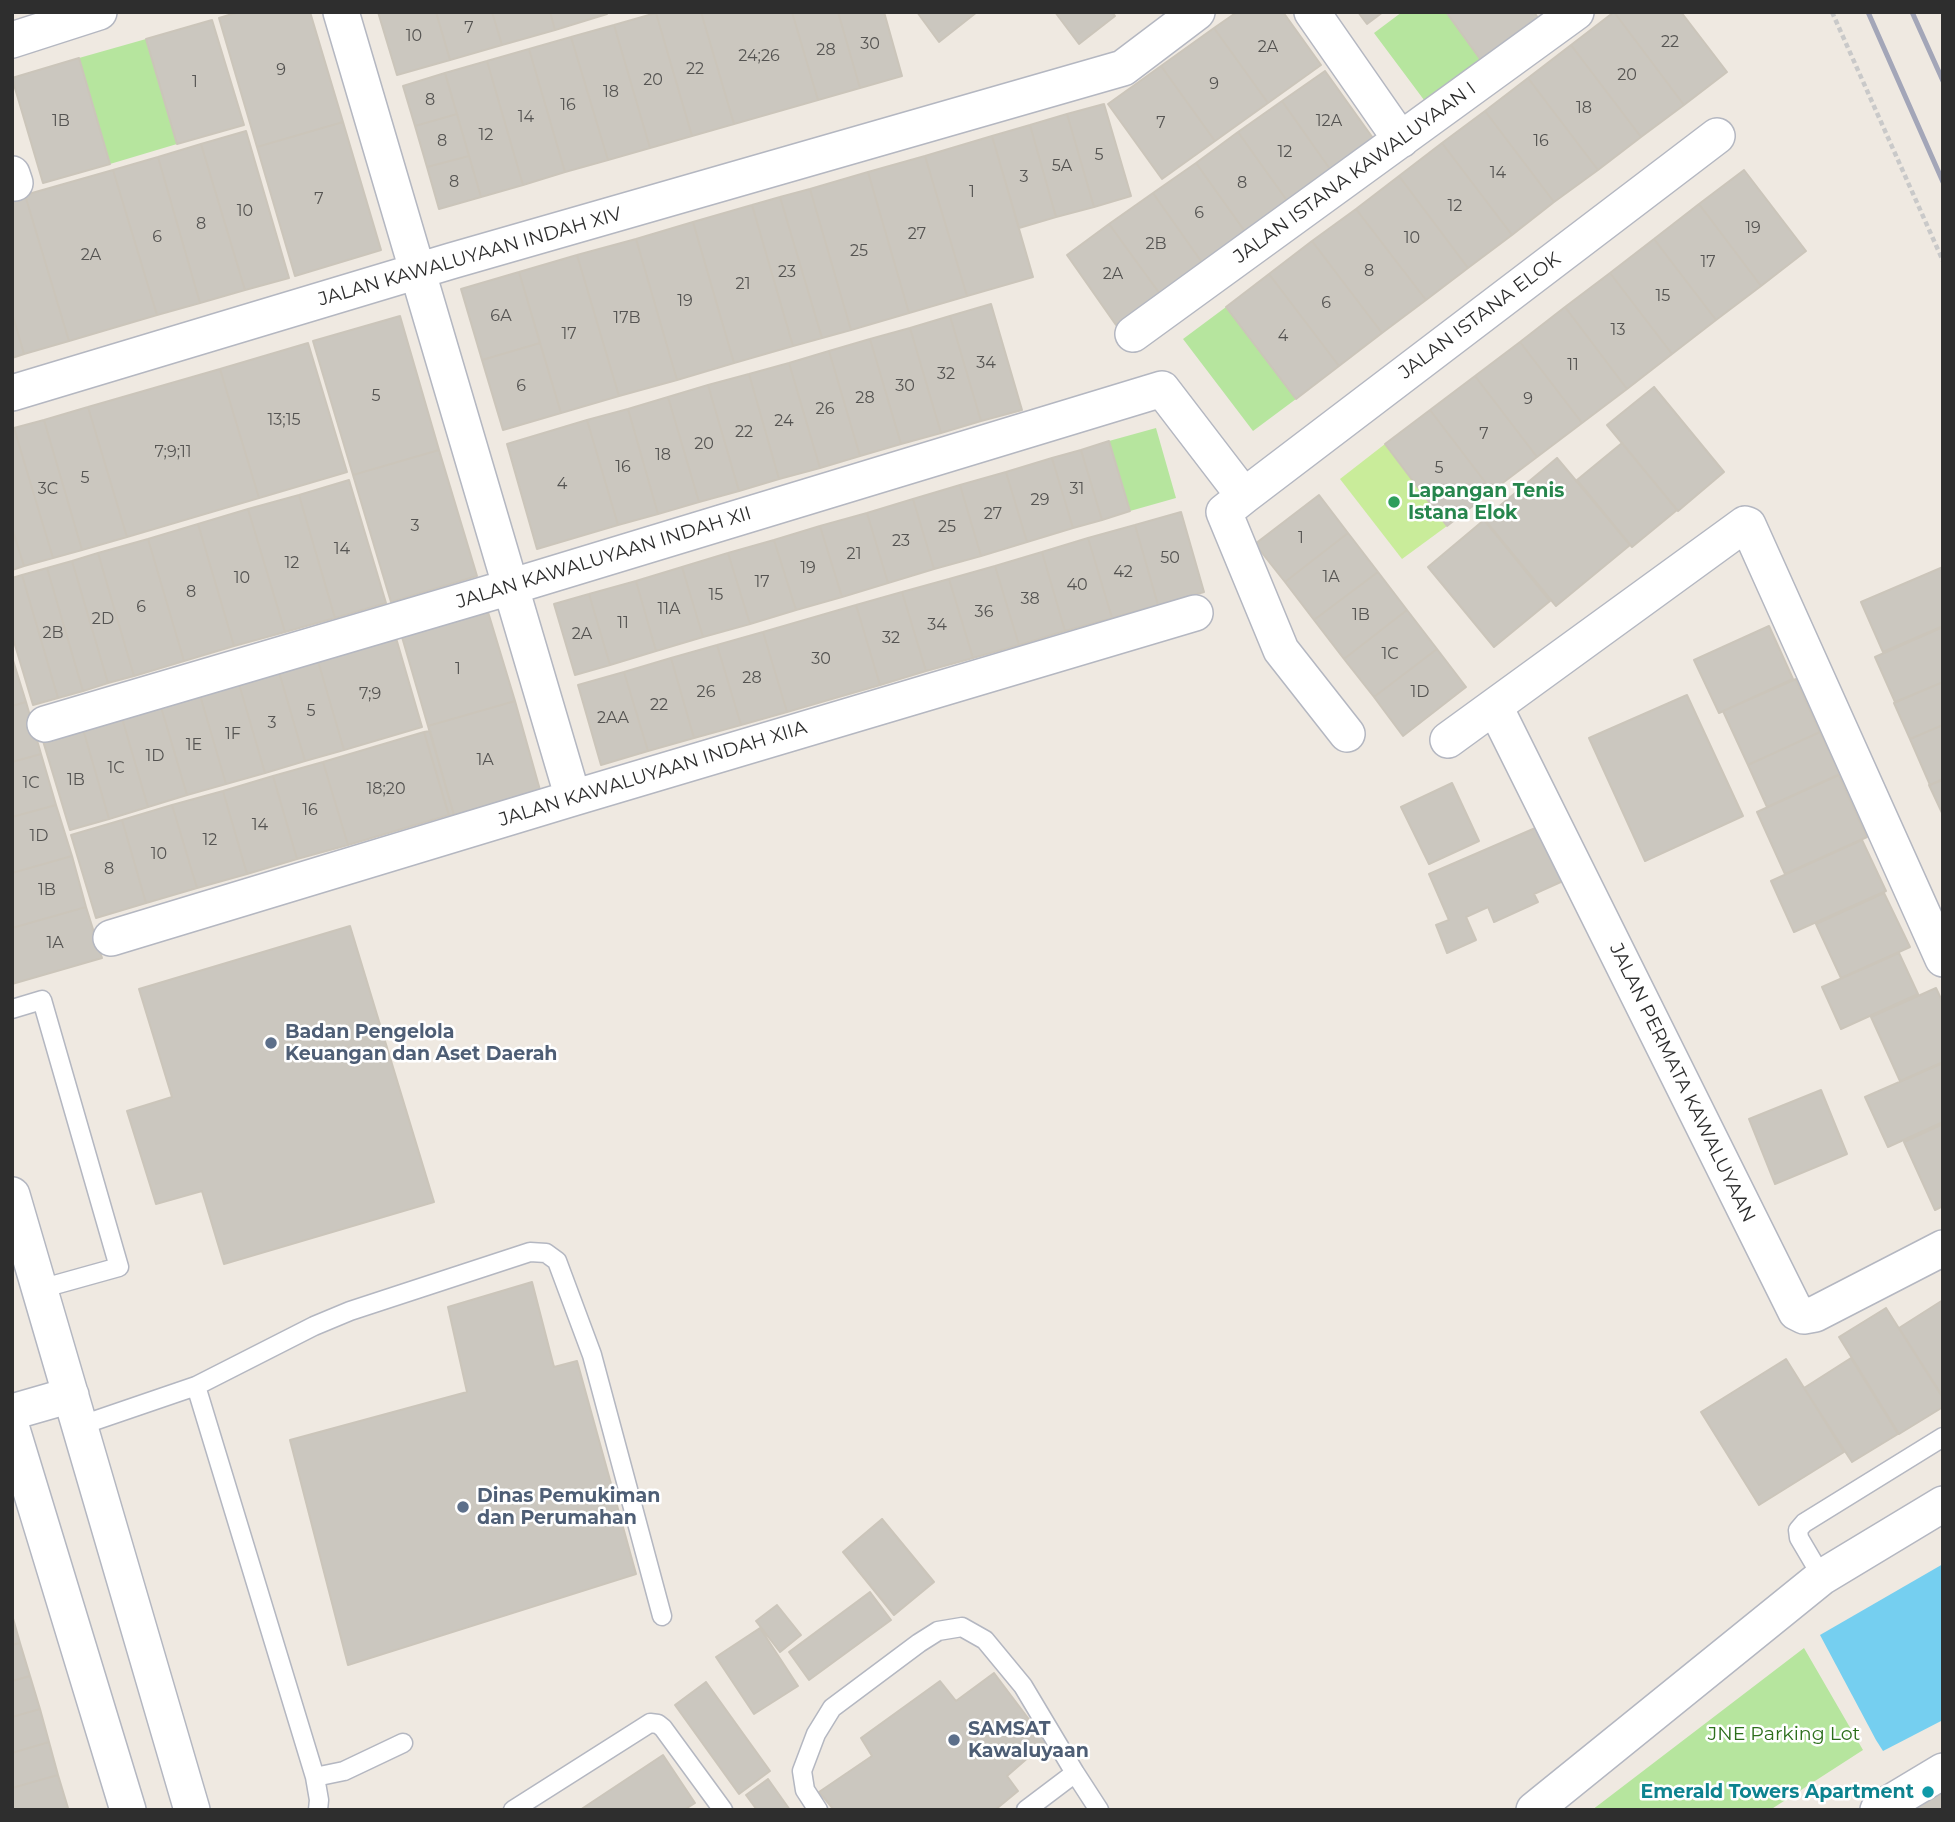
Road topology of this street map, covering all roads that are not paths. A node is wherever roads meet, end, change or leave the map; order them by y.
1 (99, 12) edge
2 (341, 12) edge
3 (1197, 12) edge
4 (1312, 12) edge
5 (1576, 12) edge
6 (12, 40) edge
7 (1717, 136) dead end
8 (1401, 140) junction
9 (418, 272) junction
10 (1133, 334) dead end
11 (12, 393) edge
12 (1244, 496) junction
13 (510, 587) junction
14 (1195, 613) dead end
15 (1495, 707) junction
16 (45, 724) dead end
17 (1347, 734) dead end
18 (1448, 740) dead end
19 (573, 798) junction
20 (111, 938) dead end
21 (1943, 959) edge
22 (12, 1009) edge
23 (12, 1195) edge
24 (1943, 1248) edge
25 (40, 1289) junction
26 (196, 1386) junction
27 (75, 1411) junction
28 (12, 1412) edge
29 (12, 1429) edge
30 (1943, 1437) edge
31 (1943, 1504) edge
32 (1822, 1577) junction
33 (662, 1616) dead end
34 (402, 1743) dead end
35 (1943, 1771) edge
36 (1075, 1773) junction
37 (315, 1777) junction
38 (128, 1810) edge
39 (192, 1810) edge
40 (318, 1810) edge
41 (513, 1810) edge
42 (723, 1810) edge
43 (818, 1810) edge
44 (1026, 1810) edge
45 (1099, 1810) edge
46 (1534, 1810) edge
47 (1878, 1810) edge

1 - 6 street
2 - 9 street
3 - 9 street, JALAN KAWALUYAAN INDAH XIV
4 - 8 street
5 - 8 street, JALAN ISTANA KAWALUYAAN I
7 - 12 street, JALAN ISTANA ELOK
8 - 10 street, JALAN ISTANA KAWALUYAAN I
9 - 11 street, JALAN KAWALUYAAN INDAH XIV
9 - 13 street
12 - 13 street, JALAN KAWALUYAAN INDAH XII
12 - 17 street, JALAN ISTANA ELOK
13 - 16 street, JALAN KAWALUYAAN INDAH XII
13 - 19 street
14 - 19 street, JALAN KAWALUYAAN INDAH XIIA
15 - 18 street
15 - 21 street
15 - 24 street, JALAN PERMATA KAWALUYAAN
19 - 20 street, JALAN KAWALUYAAN INDAH XIIA
22 - 25 lane
23 - 25 street
25 - 27 street
26 - 27 lane
26 - 33 lane
26 - 37 lane
27 - 28 street
27 - 39 street
29 - 38 street
30 - 32 lane
31 - 32 street
32 - 46 street
34 - 37 lane
35 - 47 street
36 - 43 lane
36 - 44 lane
36 - 45 lane
37 - 40 lane
41 - 42 lane

